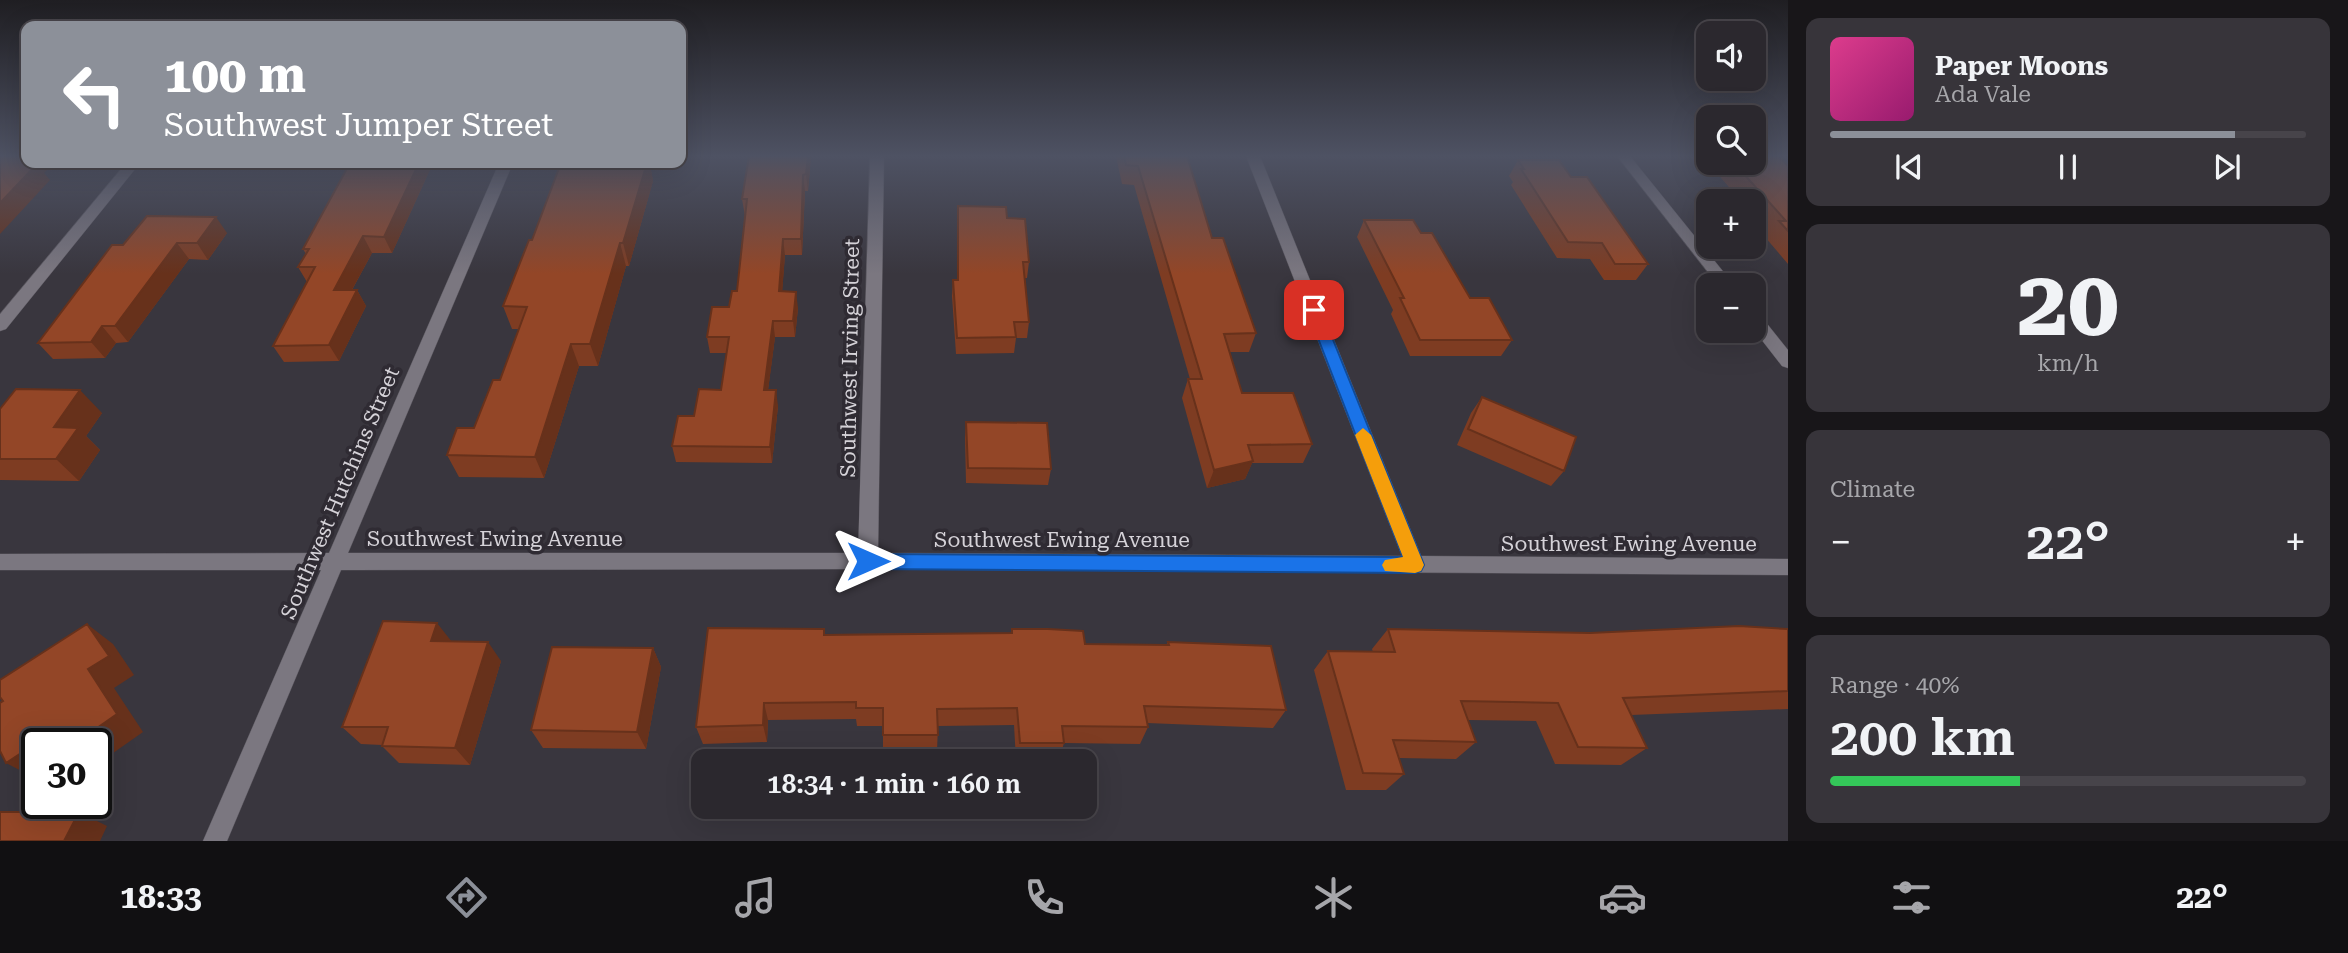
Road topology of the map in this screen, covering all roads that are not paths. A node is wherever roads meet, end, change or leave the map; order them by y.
1 (106, 195) edge
2 (492, 195) edge
3 (876, 195) edge
4 (1269, 195) edge
5 (1654, 195) edge
6 (1716, 273) edge
7 (0, 324) edge
8 (1766, 334) edge
9 (1788, 362) edge
10 (336, 561) junction
11 (868, 561) junction
12 (0, 562) edge
13 (1415, 565) junction
14 (1788, 567) edge
15 (215, 841) edge

1 - 7 street
2 - 10 street, Southwest Hutchins Street
3 - 11 street, Southwest Irving Street
4 - 13 street
5 - 6 street
8 - 9 street
10 - 11 street, Southwest Ewing Avenue
10 - 12 street, Southwest Ewing Avenue
10 - 15 street, Southwest Hutchins Street
11 - 13 street, Southwest Ewing Avenue
13 - 14 street, Southwest Ewing Avenue

